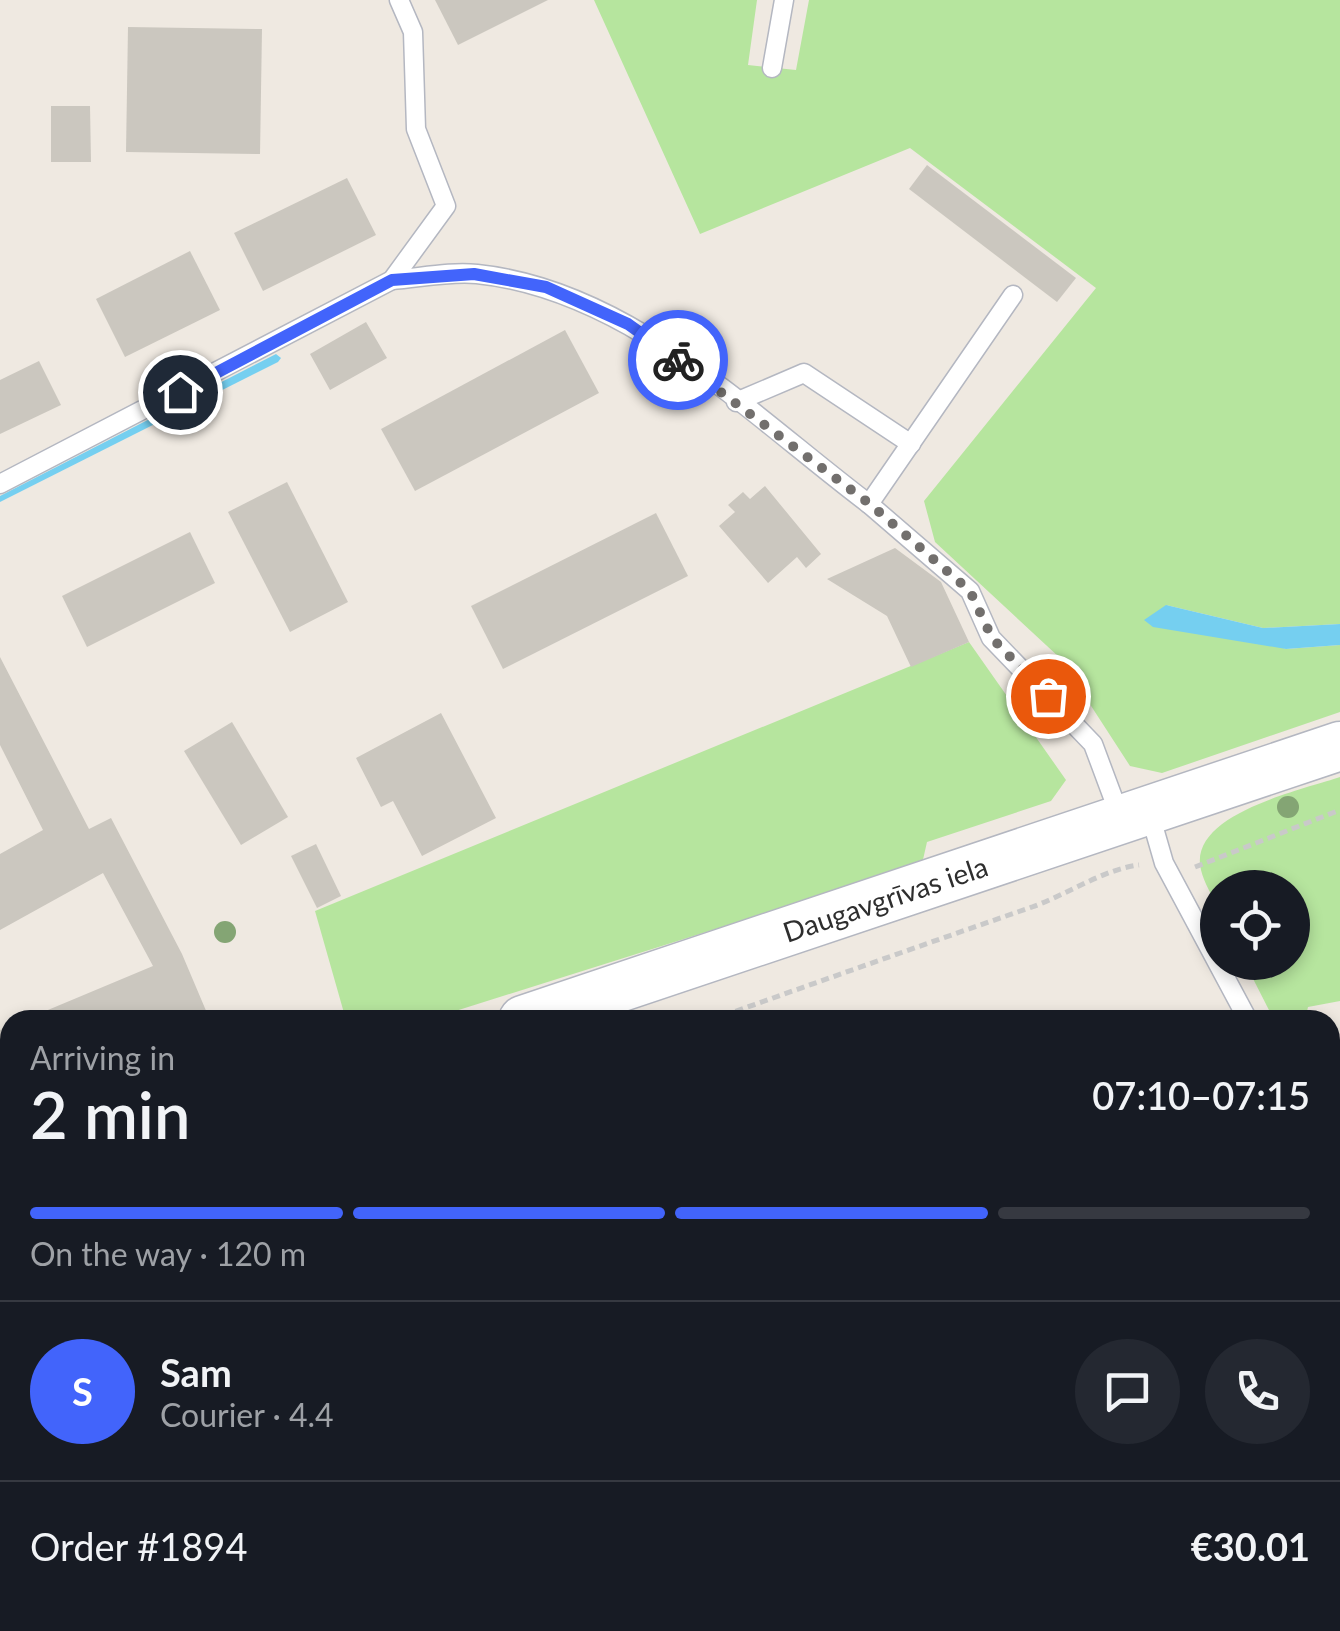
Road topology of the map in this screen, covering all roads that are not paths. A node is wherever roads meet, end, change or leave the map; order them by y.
1 (399, 0) edge
2 (784, 0) edge
3 (772, 68) dead end
4 (392, 280) junction
5 (1013, 295) dead end
6 (736, 402) junction
7 (911, 444) junction
8 (0, 484) edge
9 (870, 504) junction
10 (1340, 746) edge
11 (1135, 815) junction
12 (565, 1010) edge
13 (1243, 1010) edge

1 - 4 lane
2 - 3 lane
4 - 6 lane
4 - 8 lane
5 - 7 lane
6 - 7 lane
6 - 9 lane
7 - 9 lane
9 - 11 lane
10 - 11 main road, Daugavgrīvas iela
11 - 12 main road, Daugavgrīvas iela
11 - 13 lane

